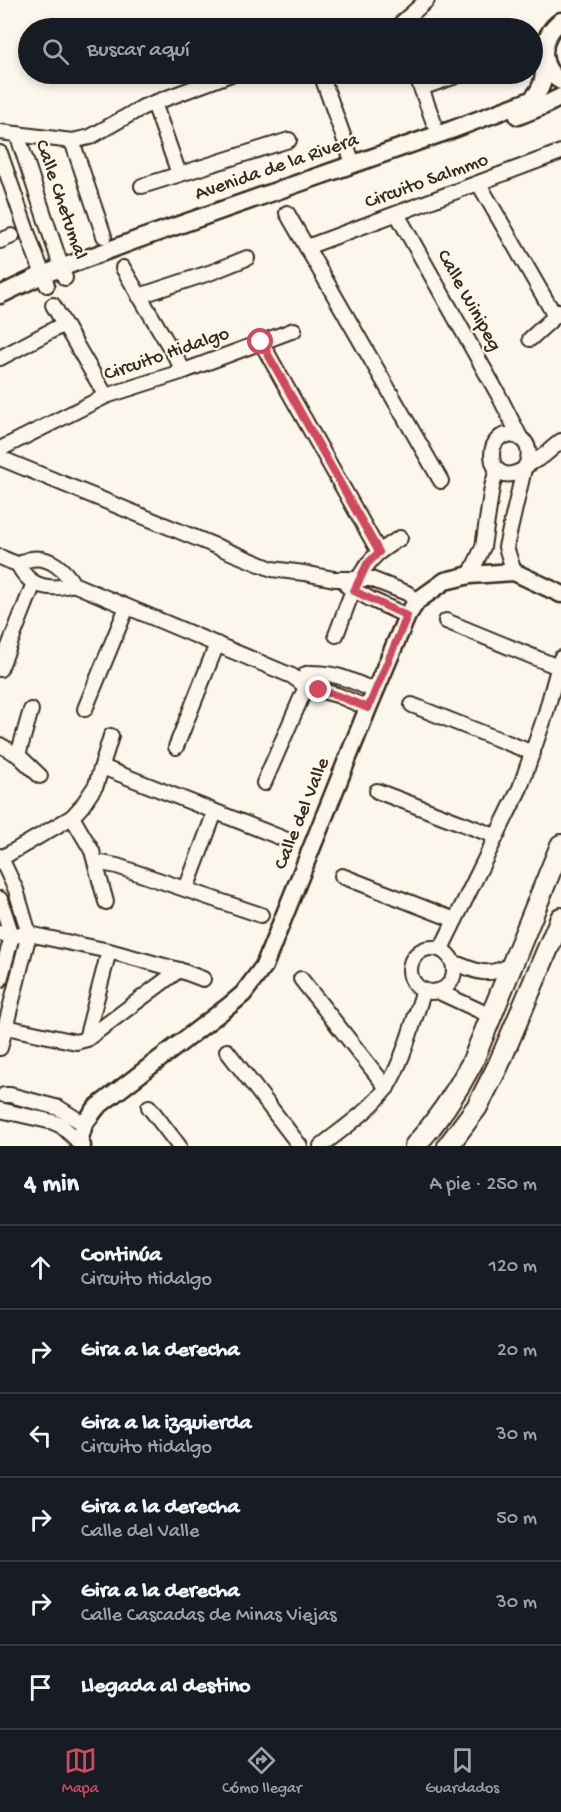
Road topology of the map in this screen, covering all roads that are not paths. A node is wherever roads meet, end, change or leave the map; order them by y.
1 (427, 0) edge
2 (408, 18) edge
3 (561, 21) edge
4 (545, 62) junction
5 (561, 81) edge
6 (543, 82) edge
7 (204, 84) edge
8 (325, 84) edge
9 (420, 84) edge
10 (433, 84) edge
11 (542, 84) edge
12 (421, 88) junction
13 (561, 97) edge
14 (154, 103) junction
15 (434, 123) dead end
16 (0, 132) edge
17 (17, 134) junction
18 (452, 135) junction
19 (289, 140) dead end
20 (72, 141) junction
21 (561, 152) edge
22 (0, 153) edge
23 (350, 155) dead end
24 (179, 174) junction
25 (479, 184) junction
26 (142, 186) dead end
27 (287, 213) dead end
28 (397, 214) junction
29 (44, 217) junction
30 (24, 222) junction
31 (104, 236) dead end
32 (307, 247) junction
33 (247, 258) dead end
34 (123, 268) dead end
35 (64, 273) junction
36 (45, 280) junction
37 (0, 295) edge
38 (139, 296) junction
39 (53, 305) dead end
40 (0, 308) edge
41 (558, 313) edge
42 (64, 324) junction
43 (294, 330) dead end
44 (530, 339) dead end
45 (261, 342) junction
46 (0, 358) edge
47 (184, 371) junction
48 (106, 396) junction
49 (505, 407) junction
50 (500, 438) junction
51 (523, 441) junction
52 (559, 443) edge
53 (0, 449) edge
54 (0, 458) edge
55 (525, 467) junction
56 (497, 469) junction
57 (441, 482) dead end
58 (400, 538) dead end
59 (483, 547) junction
60 (506, 547) junction
61 (379, 552) junction
62 (0, 557) edge
63 (18, 564) junction
64 (514, 572) junction
65 (470, 575) junction
66 (34, 583) junction
67 (74, 584) junction
68 (356, 584) junction
69 (561, 594) edge
70 (417, 601) junction
71 (127, 607) junction
72 (407, 616) junction
73 (446, 621) dead end
74 (336, 635) dead end
75 (217, 644) junction
76 (560, 663) edge
77 (0, 669) edge
78 (312, 673) junction
79 (292, 676) junction
80 (307, 687) junction
81 (375, 691) junction
82 (412, 705) dead end
83 (368, 708) junction
84 (85, 709) dead end
85 (31, 710) dead end
86 (111, 736) dead end
87 (0, 745) edge
88 (176, 747) dead end
89 (533, 753) junction
90 (18, 754) junction
91 (102, 767) junction
92 (40, 776) dead end
93 (264, 783) dead end
94 (377, 791) dead end
95 (215, 812) junction
96 (72, 817) junction
97 (495, 836) junction
98 (287, 840) dead end
99 (561, 845) edge
100 (1, 858) edge
101 (96, 862) junction
102 (342, 876) dead end
103 (186, 889) junction
104 (0, 899) edge
105 (106, 902) dead end
106 (261, 915) dead end
107 (561, 918) edge
108 (455, 920) junction
109 (29, 934) junction
110 (6, 935) edge
111 (441, 949) junction
112 (109, 951) junction
113 (453, 962) junction
114 (513, 965) junction
115 (179, 970) junction
116 (202, 979) dead end
117 (301, 979) dead end
118 (0, 980) edge
119 (430, 991) junction
120 (491, 1016) junction
121 (6, 1027) junction
122 (86, 1039) junction
123 (0, 1048) edge
124 (226, 1051) dead end
125 (387, 1088) junction
126 (1, 1095) edge
127 (149, 1107) dead end
128 (0, 1110) edge
129 (84, 1124) junction
130 (80, 1144) edge
131 (179, 1146) edge
132 (300, 1146) edge
133 (321, 1146) edge
134 (415, 1146) edge
135 (448, 1146) edge

1 - 2 street
3 - 4 street, Avenida de la Rivera
4 - 5 street
4 - 6 street, Avenida de la Rivera
7 - 14 street
8 - 23 street
9 - 12 street
10 - 12 street
11 - 18 street, Avenida de la Rivera
12 - 15 street
13 - 18 street, Avenida de la Rivera
14 - 20 street
14 - 24 street
16 - 17 street
17 - 20 street
17 - 29 street, Calle Chetumal
18 - 35 street, Avenida de la Rivera
19 - 24 street
20 - 31 street
21 - 25 street, Circuito Salmmo
22 - 30 street, Calle Chetumal
24 - 26 street
25 - 28 street, Circuito Salmmo
25 - 41 street
27 - 32 street
28 - 32 street, Circuito Salmmo
28 - 49 street, Calle Winipeg
29 - 30 street
29 - 35 street, Calle Chetumal
30 - 36 street, Calle Chetumal
32 - 57 street
33 - 38 street
34 - 38 street
35 - 36 street, Avenida de la Rivera
36 - 37 street, Avenida de la Rivera
36 - 40 street, Avenida de la Rivera
38 - 47 street
39 - 42 street
41 - 44 street
42 - 46 street
42 - 48 street
43 - 45 street
45 - 47 street, Circuito Hidalgo
45 - 61 street, Circuito Hidalgo
47 - 48 street, Circuito Hidalgo
48 - 53 street, Circuito Hidalgo
49 - 50 street
49 - 51 street, Calle Winipeg
50 - 51 street
50 - 56 street
51 - 52 street
51 - 55 street
52 - 55 street
54 - 68 street
55 - 56 street
55 - 60 street
56 - 59 street
58 - 61 street
59 - 60 street
59 - 65 street
60 - 64 street
61 - 68 street
62 - 63 street
63 - 66 street
63 - 67 street
64 - 65 street, Calle del Valle
64 - 69 street, Calle del Valle
65 - 70 street, Calle del Valle
66 - 67 street
66 - 77 street
67 - 71 street
68 - 70 street
68 - 72 street
68 - 74 street
70 - 72 street, Calle del Valle
71 - 75 street
71 - 84 street
72 - 81 street, Calle del Valle
73 - 76 street
75 - 79 street
75 - 88 street
76 - 89 street
78 - 79 street
78 - 80 street
78 - 81 street
79 - 80 street
80 - 83 street
80 - 93 street
81 - 83 street, Calle del Valle
82 - 89 street
83 - 129 street, Calle del Valle
85 - 90 street
86 - 91 street
87 - 90 street
89 - 97 street
90 - 92 street
91 - 95 street
91 - 96 street
94 - 97 street
95 - 98 street
95 - 103 street
96 - 100 street
96 - 101 street
97 - 108 street
99 - 114 main road
100 - 109 street
101 - 103 street
101 - 105 street
102 - 108 street
103 - 106 street
104 - 110 street
107 - 135 main road
108 - 111 street
109 - 110 street
109 - 112 street
109 - 121 street
110 - 118 street
111 - 113 street
111 - 119 street
112 - 115 street
112 - 122 street
113 - 114 street
113 - 119 street
114 - 120 main road
115 - 116 street
115 - 122 street
117 - 125 street
119 - 120 street
119 - 125 street
120 - 134 main road
121 - 122 street
121 - 123 street
124 - 132 street
125 - 133 street
126 - 129 street
127 - 131 street
128 - 130 street, Calle del Valle
129 - 130 street, Calle del Valle

